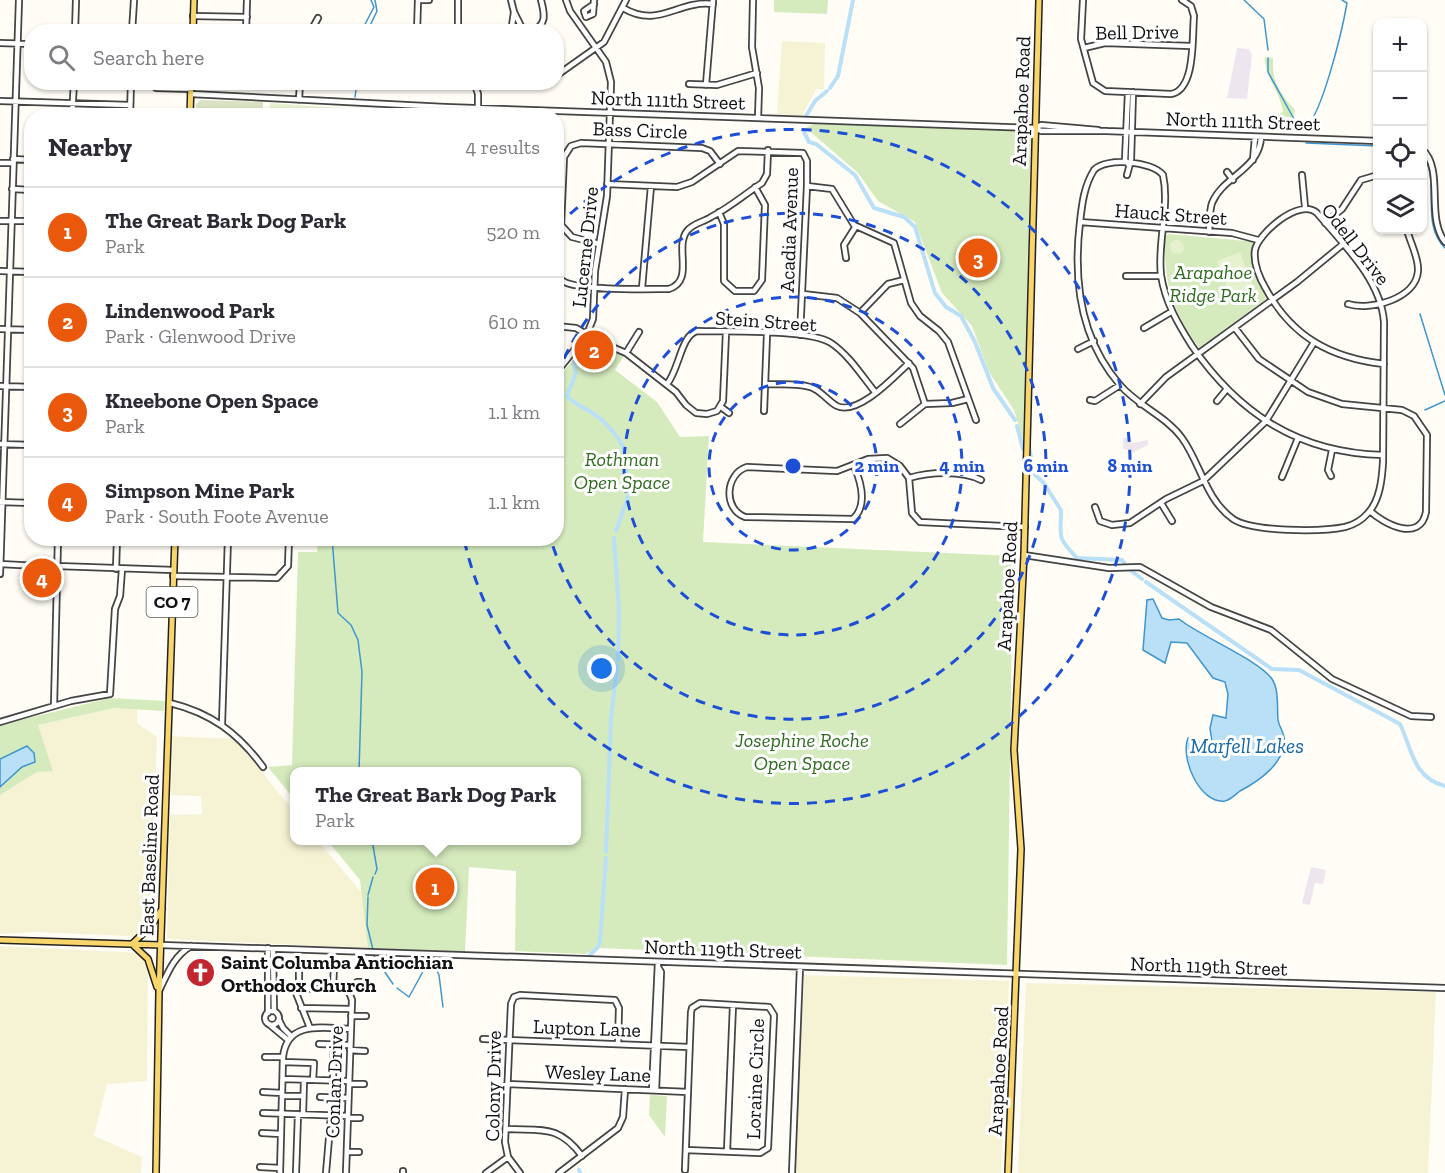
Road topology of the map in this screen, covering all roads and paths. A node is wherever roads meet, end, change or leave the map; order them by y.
1 (19, 0) edge
2 (76, 0) edge
3 (134, 0) edge
4 (194, 0) edge
5 (247, 0) edge
6 (419, 0) edge
7 (429, 0) edge
8 (458, 0) edge
9 (511, 0) edge
10 (541, 0) edge
11 (566, 0) edge
12 (626, 0) edge
13 (753, 0) edge
14 (1039, 0) edge
15 (1083, 0) edge
16 (1182, 0) edge
17 (713, 2) edge
18 (623, 8) junction
19 (514, 12) junction
20 (193, 16) junction
21 (247, 17) junction
22 (318, 18) dead end
23 (75, 24) edge
24 (132, 24) edge
25 (193, 24) edge
26 (247, 24) edge
27 (315, 24) edge
28 (418, 24) edge
29 (458, 24) edge
30 (512, 24) edge
31 (520, 24) edge
32 (541, 24) edge
33 (0, 43) edge
34 (17, 44) junction
35 (24, 44) edge
36 (1191, 46) junction
37 (597, 48) junction
38 (1084, 48) junction
39 (564, 71) edge
40 (757, 73) junction
41 (689, 84) dead end
42 (706, 85) junction
43 (74, 90) edge
44 (131, 90) edge
45 (191, 90) edge
46 (209, 90) edge
47 (300, 90) edge
48 (477, 90) edge
49 (1131, 92) junction
50 (299, 100) junction
51 (0, 101) edge
52 (15, 101) junction
53 (73, 103) junction
54 (130, 105) joint
55 (478, 107) junction
56 (73, 108) edge
57 (190, 108) edge
58 (500, 108) edge
59 (564, 111) edge
60 (609, 113) junction
61 (759, 118) junction
62 (1035, 128) junction
63 (1129, 132) junction
64 (1258, 137) junction
65 (1373, 141) edge
66 (608, 144) junction
67 (768, 150) junction
68 (564, 157) edge
69 (1427, 157) edge
70 (24, 160) edge
71 (13, 161) junction
72 (0, 163) edge
73 (720, 164) junction
74 (1128, 164) junction
75 (1170, 172) dead end
76 (1227, 172) dead end
77 (1127, 175) dead end
78 (1162, 175) junction
79 (1302, 175) dead end
80 (1373, 176) edge
81 (1233, 180) junction
82 (607, 184) junction
83 (651, 186) junction
84 (807, 186) junction
85 (755, 187) junction
86 (12, 189) junction
87 (24, 190) edge
88 (1305, 207) junction
89 (719, 212) junction
90 (0, 221) edge
91 (10, 221) junction
92 (24, 221) edge
93 (1080, 222) junction
94 (1325, 223) junction
95 (856, 226) junction
96 (1162, 227) junction
97 (564, 231) edge
98 (1209, 232) junction
99 (1408, 234) edge
100 (1258, 240) junction
101 (1445, 242) edge
102 (599, 244) junction
103 (1342, 245) junction
104 (846, 258) dead end
105 (0, 271) edge
106 (9, 271) junction
107 (24, 272) edge
108 (1126, 276) dead end
109 (1161, 276) junction
110 (904, 280) junction
111 (564, 282) edge
112 (595, 287) junction
113 (642, 288) junction
114 (803, 294) junction
115 (1272, 300) junction
116 (1382, 302) junction
117 (1348, 304) dead end
118 (1172, 312) junction
119 (860, 313) junction
120 (564, 327) edge
121 (1144, 328) dead end
122 (1235, 328) junction
123 (0, 329) edge
124 (7, 329) junction
125 (24, 330) edge
126 (639, 332) dead end
127 (726, 332) junction
128 (586, 334) junction
129 (767, 334) junction
130 (801, 335) junction
131 (1094, 341) junction
132 (1313, 344) junction
133 (1078, 349) dead end
134 (626, 353) junction
135 (1198, 354) junction
136 (564, 363) edge
137 (909, 363) junction
138 (1384, 364) junction
139 (808, 378) dead end
140 (1290, 382) junction
141 (667, 384) junction
142 (765, 384) junction
143 (1120, 385) junction
144 (2, 386) edge
145 (807, 386) junction
146 (24, 387) edge
147 (1226, 390) junction
148 (875, 392) junction
149 (968, 399) junction
150 (1090, 400) dead end
151 (1216, 401) dead end
152 (925, 404) junction
153 (1140, 404) junction
154 (721, 407) junction
155 (1383, 409) junction
156 (764, 411) dead end
157 (729, 413) dead end
158 (976, 420) dead end
159 (1266, 421) junction
160 (900, 424) dead end
161 (1298, 438) junction
162 (2, 444) edge
163 (24, 445) edge
164 (1332, 450) junction
165 (1383, 455) junction
166 (854, 466) junction
167 (1330, 476) dead end
168 (1282, 477) dead end
169 (909, 478) junction
170 (981, 480) dead end
171 (1203, 481) junction
172 (1, 502) edge
173 (24, 503) edge
174 (1161, 503) junction
175 (1095, 507) dead end
176 (1370, 511) junction
177 (1172, 521) dead end
178 (1025, 527) junction
179 (58, 546) edge
180 (118, 546) edge
181 (175, 546) edge
182 (228, 546) edge
183 (289, 546) edge
184 (1024, 555) junction
185 (0, 564) edge
186 (38, 566) dead end
187 (57, 567) junction
188 (119, 569) junction
189 (173, 573) junction
190 (0, 574) edge
191 (226, 577) junction
192 (170, 703) junction
193 (54, 706) junction
194 (1431, 717) dead end
195 (0, 722) edge
196 (222, 723) junction
197 (263, 767) dead end
198 (163, 907) junction
199 (0, 940) edge
200 (132, 944) junction
201 (161, 945) junction
202 (192, 946) junction
203 (271, 949) junction
204 (300, 964) dead end
205 (658, 964) junction
206 (334, 965) dead end
207 (800, 967) junction
208 (1018, 974) junction
209 (366, 982) dead end
210 (272, 987) junction
211 (296, 988) junction
212 (1445, 988) edge
213 (333, 989) junction
214 (159, 992) junction
215 (350, 992) junction
216 (733, 1005) junction
217 (302, 1008) junction
218 (351, 1009) junction
219 (271, 1012) junction
220 (351, 1016) junction
221 (366, 1016) dead end
222 (279, 1020) junction
223 (270, 1025) junction
224 (310, 1028) junction
225 (351, 1029) junction
226 (289, 1038) junction
227 (483, 1039) dead end
228 (509, 1040) junction
229 (319, 1044) dead end
230 (334, 1044) junction
231 (618, 1044) junction
232 (656, 1045) junction
233 (350, 1047) junction
234 (689, 1047) junction
235 (365, 1051) dead end
236 (265, 1057) dead end
237 (283, 1060) junction
238 (283, 1079) junction
239 (304, 1080) junction
240 (313, 1080) junction
241 (333, 1080) junction
242 (349, 1083) junction
243 (364, 1084) dead end
244 (507, 1084) junction
245 (625, 1089) junction
246 (654, 1090) junction
247 (263, 1092) dead end
248 (688, 1092) junction
249 (282, 1094) junction
250 (303, 1096) junction
251 (320, 1097) dead end
252 (348, 1098) junction
253 (263, 1113) dead end
254 (282, 1114) junction
255 (300, 1114) junction
256 (331, 1115) junction
257 (348, 1117) junction
258 (360, 1118) dead end
259 (506, 1130) junction
260 (262, 1133) dead end
261 (281, 1134) junction
262 (686, 1150) junction
263 (727, 1151) junction
264 (346, 1152) junction
265 (359, 1152) dead end
266 (582, 1156) junction
267 (508, 1157) junction
268 (260, 1167) dead end
269 (280, 1170) edge
270 (685, 1170) dead end
271 (156, 1173) edge
272 (296, 1173) edge
273 (326, 1173) edge
274 (346, 1173) edge
275 (486, 1173) edge
276 (520, 1173) edge
277 (560, 1173) edge
278 (792, 1173) edge
279 (1008, 1173) edge

1 - 34 street
2 - 23 street
3 - 24 street
4 - 20 main road
5 - 21 street
6 - 7 street
6 - 28 street
8 - 29 street
9 - 19 street
10 - 32 street
11 - 37 street, Lucerne Drive
12 - 18 street
13 - 40 street
14 - 62 main road, Arapahoe Road
15 - 38 street
16 - 36 street
17 - 18 street
17 - 42 street
18 - 37 street
19 - 30 street
19 - 31 street
20 - 21 street
20 - 25 main road
21 - 26 street
22 - 27 street
33 - 34 street
34 - 35 street
34 - 52 street
36 - 38 street, Bell Drive
36 - 49 street
37 - 39 street
37 - 60 street, Lucerne Drive
38 - 49 street
40 - 42 street
40 - 61 street
41 - 42 street
43 - 53 street
44 - 54 street
45 - 57 main road
46 - 50 street, North 111th Street
47 - 50 street
48 - 55 street
49 - 63 street
50 - 55 street, North 111th Street
51 - 52 street
52 - 53 street
52 - 71 street
53 - 54 street
53 - 56 street
55 - 58 street, North 111th Street
59 - 60 street, North 111th Street
60 - 61 street, North 111th Street
60 - 66 street, Lucerne Drive
61 - 62 street, North 111th Street
62 - 63 street, North 111th Street
62 - 178 main road, Arapahoe Road
63 - 64 street, North 111th Street
63 - 74 street
64 - 65 street, North 111th Street
64 - 81 street
66 - 68 street, Bass Circle
66 - 73 street, Bass Circle
66 - 82 street, Lucerne Drive
67 - 73 street, Acadia Avenue
67 - 84 street, Acadia Avenue
67 - 85 street
69 - 101 street
70 - 71 street
71 - 72 street
71 - 86 street
73 - 83 street, Acadia Avenue
74 - 77 street
74 - 78 street
74 - 93 street
75 - 78 street
76 - 81 street
78 - 96 street
79 - 88 street
80 - 94 street
81 - 98 street
82 - 83 street, Acadia Avenue
82 - 102 street, Lucerne Drive
83 - 113 street
84 - 95 street
84 - 114 street, Acadia Avenue
85 - 89 street
85 - 89 street
86 - 87 street
86 - 91 street
88 - 94 street, Odell Drive
88 - 100 street
89 - 113 street
90 - 91 street
91 - 92 street
91 - 106 street
93 - 96 street, Hauck Street
93 - 131 street
94 - 103 street, Odell Drive
95 - 104 street
95 - 110 street
96 - 98 street, Hauck Street
96 - 109 street
97 - 102 street, Bass Circle
98 - 100 street, Hauck Street
99 - 116 street
100 - 115 street
102 - 112 street, Lucerne Drive
103 - 115 street
103 - 116 street, Odell Drive
105 - 106 street
106 - 107 street
106 - 124 street
108 - 109 street
109 - 118 street
110 - 119 street
110 - 149 street
111 - 112 street
112 - 113 street
112 - 128 street, Lucerne Drive
114 - 119 street
114 - 130 street, Acadia Avenue
115 - 122 street
115 - 132 street
116 - 117 street
116 - 138 street, Odell Drive
118 - 121 street
118 - 135 street
119 - 137 street
120 - 128 street
122 - 135 street
122 - 140 street
123 - 124 street
124 - 125 street
124 - 144 street
126 - 134 street
127 - 129 street, Stein Street
127 - 141 street, Stein Street
127 - 154 street
128 - 134 street
128 - 136 street, Lucerne Drive
129 - 130 street, Stein Street
129 - 142 street
130 - 148 street, Stein Street
131 - 133 street
131 - 143 street
132 - 138 street
132 - 140 street
134 - 141 street
135 - 147 street
135 - 153 street
137 - 148 street
137 - 152 street
138 - 155 street, Odell Drive
139 - 145 street
140 - 155 street
140 - 159 street
141 - 154 street
142 - 145 street
142 - 156 street
143 - 150 street
143 - 153 street
144 - 146 street
144 - 162 street
145 - 148 street
147 - 151 street
147 - 159 street
149 - 152 street
149 - 158 street
152 - 160 street
153 - 171 street
154 - 157 street
155 - 165 street, Odell Drive
155 - 176 street
159 - 161 street
159 - 171 street
161 - 164 street
161 - 168 street
162 - 163 street
162 - 172 street
164 - 165 street
164 - 167 street
165 - 176 street, Odell Drive
166 - 166 street
166 - 169 street
169 - 170 street
169 - 178 street
171 - 174 street
171 - 176 street
172 - 173 street
172 - 185 street
174 - 175 street
174 - 177 street
178 - 184 main road, Arapahoe Road
179 - 187 street
180 - 188 street
181 - 189 main road, East Baseline Road / CO 7
182 - 191 street
183 - 191 street
184 - 194 street
184 - 208 main road, Arapahoe Road
185 - 186 street
185 - 190 street
187 - 188 street
187 - 193 street
188 - 189 street
188 - 193 street
189 - 191 street
189 - 192 main road, East Baseline Road / CO 7
191 - 196 street
192 - 196 street
192 - 198 main road, East Baseline Road / CO 7
193 - 195 street
196 - 197 street
198 - 200 main road
198 - 201 main road, East Baseline Road / CO 7
199 - 200 main road, North 119th Street
200 - 201 main road, North 119th Street
200 - 214 main road
201 - 202 street, North 119th Street
201 - 214 main road, East Baseline Road / CO 7
202 - 203 street, North 119th Street
202 - 214 street
203 - 205 street, North 119th Street
203 - 210 street
203 - 219 street
204 - 211 street
205 - 207 street, North 119th Street
205 - 232 street
206 - 213 street
207 - 208 street, North 119th Street
207 - 278 street
208 - 212 street, North 119th Street
208 - 279 main road, Arapahoe Road
209 - 215 street
210 - 211 street
210 - 219 street
211 - 213 street
211 - 217 street
213 - 215 street
214 - 271 main road, East Baseline Road / CO 7
215 - 218 street, Conlan Drive
216 - 234 street, Loraine Circle
216 - 263 street
216 - 263 street, Loraine Circle
217 - 218 street
217 - 224 street
218 - 220 street, Conlan Drive
219 - 222 street
219 - 223 street
220 - 221 street
220 - 225 street, Conlan Drive
222 - 223 street
222 - 226 street
223 - 226 street
224 - 225 street
224 - 226 street
225 - 233 street, Conlan Drive
226 - 237 street
227 - 228 street, Lupton Lane
228 - 231 street, Lupton Lane
228 - 231 street, Colony Drive
228 - 244 street, Colony Drive
229 - 230 street
230 - 233 street
230 - 241 street
231 - 232 street, Lupton Lane
232 - 234 street, Lupton Lane
232 - 246 street
233 - 235 street
233 - 242 street, Conlan Drive
234 - 248 street, Loraine Circle
236 - 237 street
237 - 238 street
237 - 240 street
238 - 239 street
238 - 249 street
239 - 240 street
239 - 250 street
240 - 241 street
241 - 242 street
242 - 243 street
242 - 252 street, Conlan Drive
244 - 245 street, Wesley Lane
244 - 259 street, Colony Drive
245 - 246 street, Wesley Lane
245 - 266 street
246 - 248 street, Wesley Lane
247 - 249 street
248 - 262 street, Loraine Circle
249 - 250 street
249 - 254 street
250 - 255 street
251 - 252 street
252 - 257 street, Conlan Drive
253 - 254 street
254 - 255 street
254 - 261 street
255 - 256 street
255 - 272 street
256 - 257 street
256 - 273 street
257 - 258 street
257 - 264 street, Conlan Drive
259 - 266 street
259 - 267 street, Colony Drive
260 - 261 street
261 - 269 street
262 - 263 street, Loraine Circle
262 - 270 street, Loraine Circle
264 - 265 street
264 - 274 street, Conlan Drive
266 - 277 street
267 - 275 street
267 - 276 street, Colony Drive
268 - 269 street

